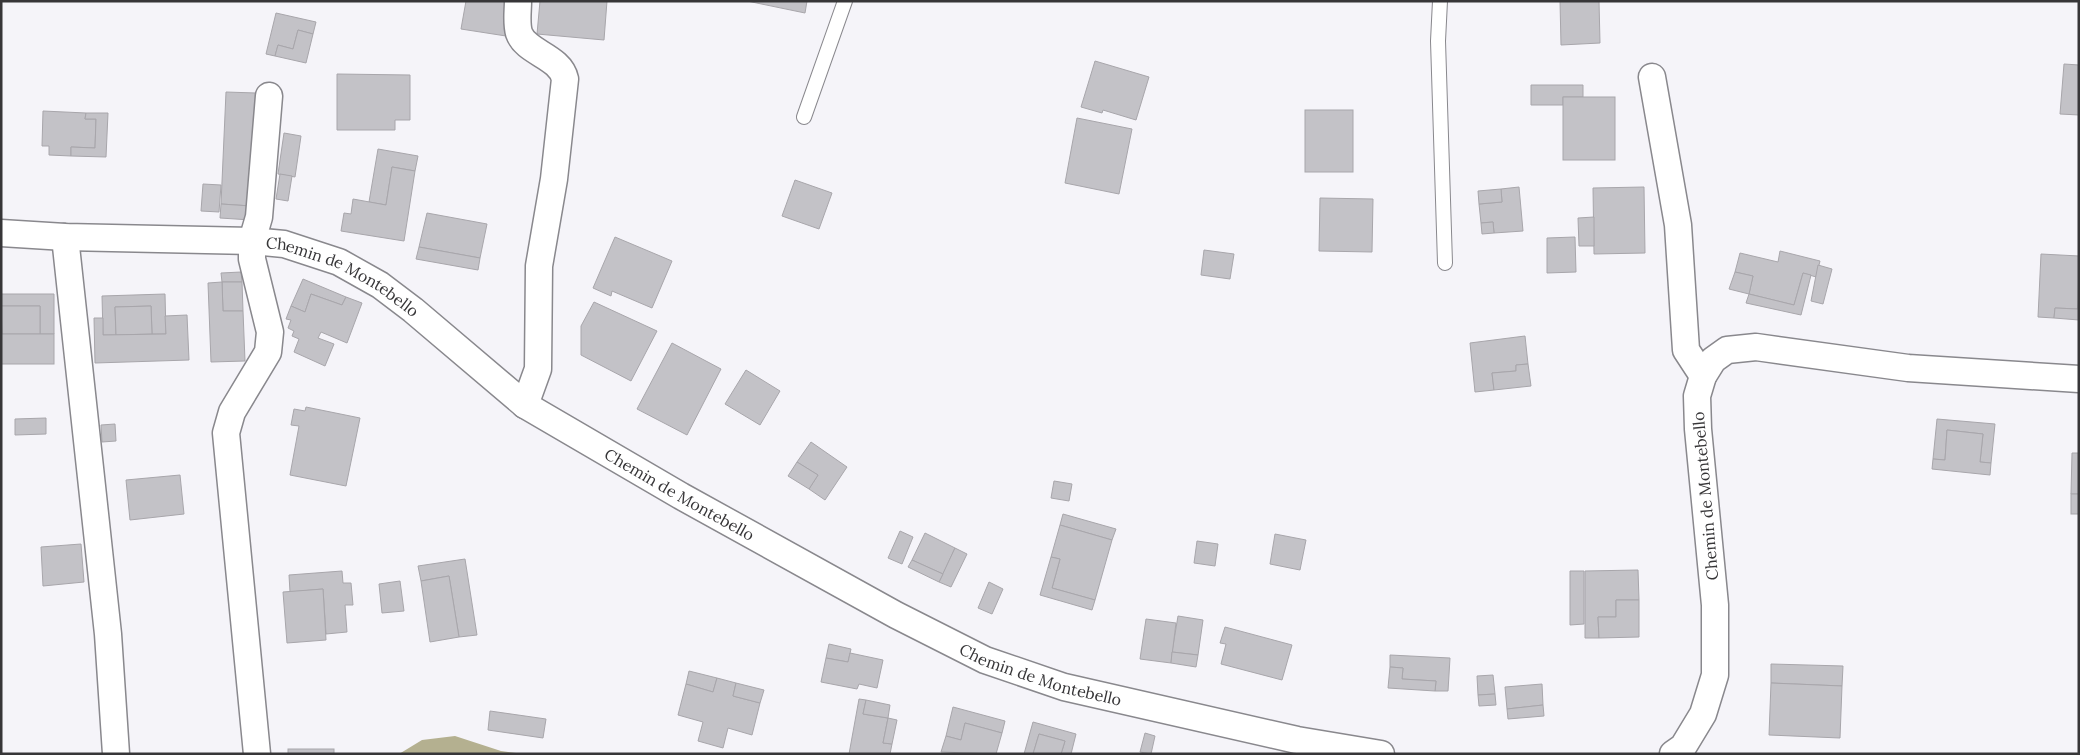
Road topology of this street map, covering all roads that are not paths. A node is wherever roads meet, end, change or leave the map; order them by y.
1 (518, 1) edge
2 (845, 1) edge
3 (1440, 1) edge
4 (1652, 77) dead end
5 (269, 96) dead end
6 (804, 117) dead end
7 (1, 233) edge
8 (65, 237) junction
9 (252, 241) junction
10 (1445, 263) dead end
11 (1703, 376) junction
12 (2079, 379) edge
13 (525, 405) junction
14 (116, 754) edge
15 (257, 754) edge
16 (1380, 754) edge
17 (1673, 754) edge

1 - 13 street
2 - 6 lane
3 - 10 lane
4 - 11 street
5 - 9 street
7 - 8 street, Chemin de Montebello
8 - 9 street, Chemin de Montebello
8 - 14 street
9 - 13 street, Chemin de Montebello
9 - 15 street
11 - 12 street, Chemin de Montebello
11 - 17 street, Chemin de Montebello
13 - 16 street, Chemin de Montebello

